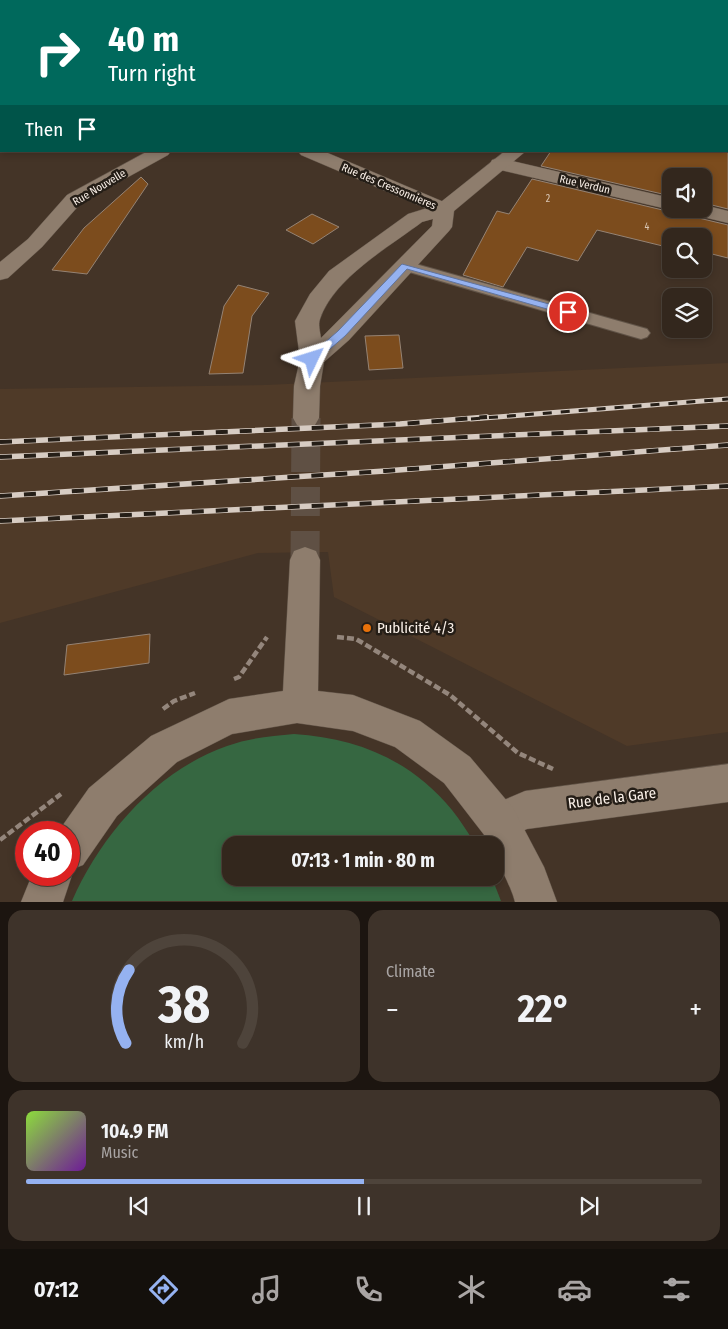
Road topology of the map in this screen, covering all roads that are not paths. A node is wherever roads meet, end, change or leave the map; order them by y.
1 (160, 152) edge
2 (308, 152) edge
3 (516, 152) edge
4 (499, 164) junction
5 (662, 202) edge
6 (444, 209) junction
7 (712, 213) edge
8 (728, 217) edge
9 (405, 266) junction
10 (0, 273) edge
11 (640, 332) dead end
12 (312, 359) junction
13 (306, 418) tunnel mouth
14 (305, 560) tunnel mouth
15 (297, 706) junction
16 (728, 783) edge
17 (499, 822) junction
18 (80, 835) edge
19 (48, 886) edge
20 (42, 902) edge
21 (536, 902) edge

1 - 10 street, Rue Nouvelle
2 - 6 street, Rue des Cressonnieres
3 - 4 street
4 - 5 street, Rue Verdun
4 - 6 street
6 - 9 street
6 - 12 street
7 - 8 street
9 - 11 lane
9 - 12 street
12 - 13 street
14 - 15 street
15 - 17 street
15 - 18 street
16 - 17 street, Rue de la Gare
17 - 21 street
19 - 20 street

